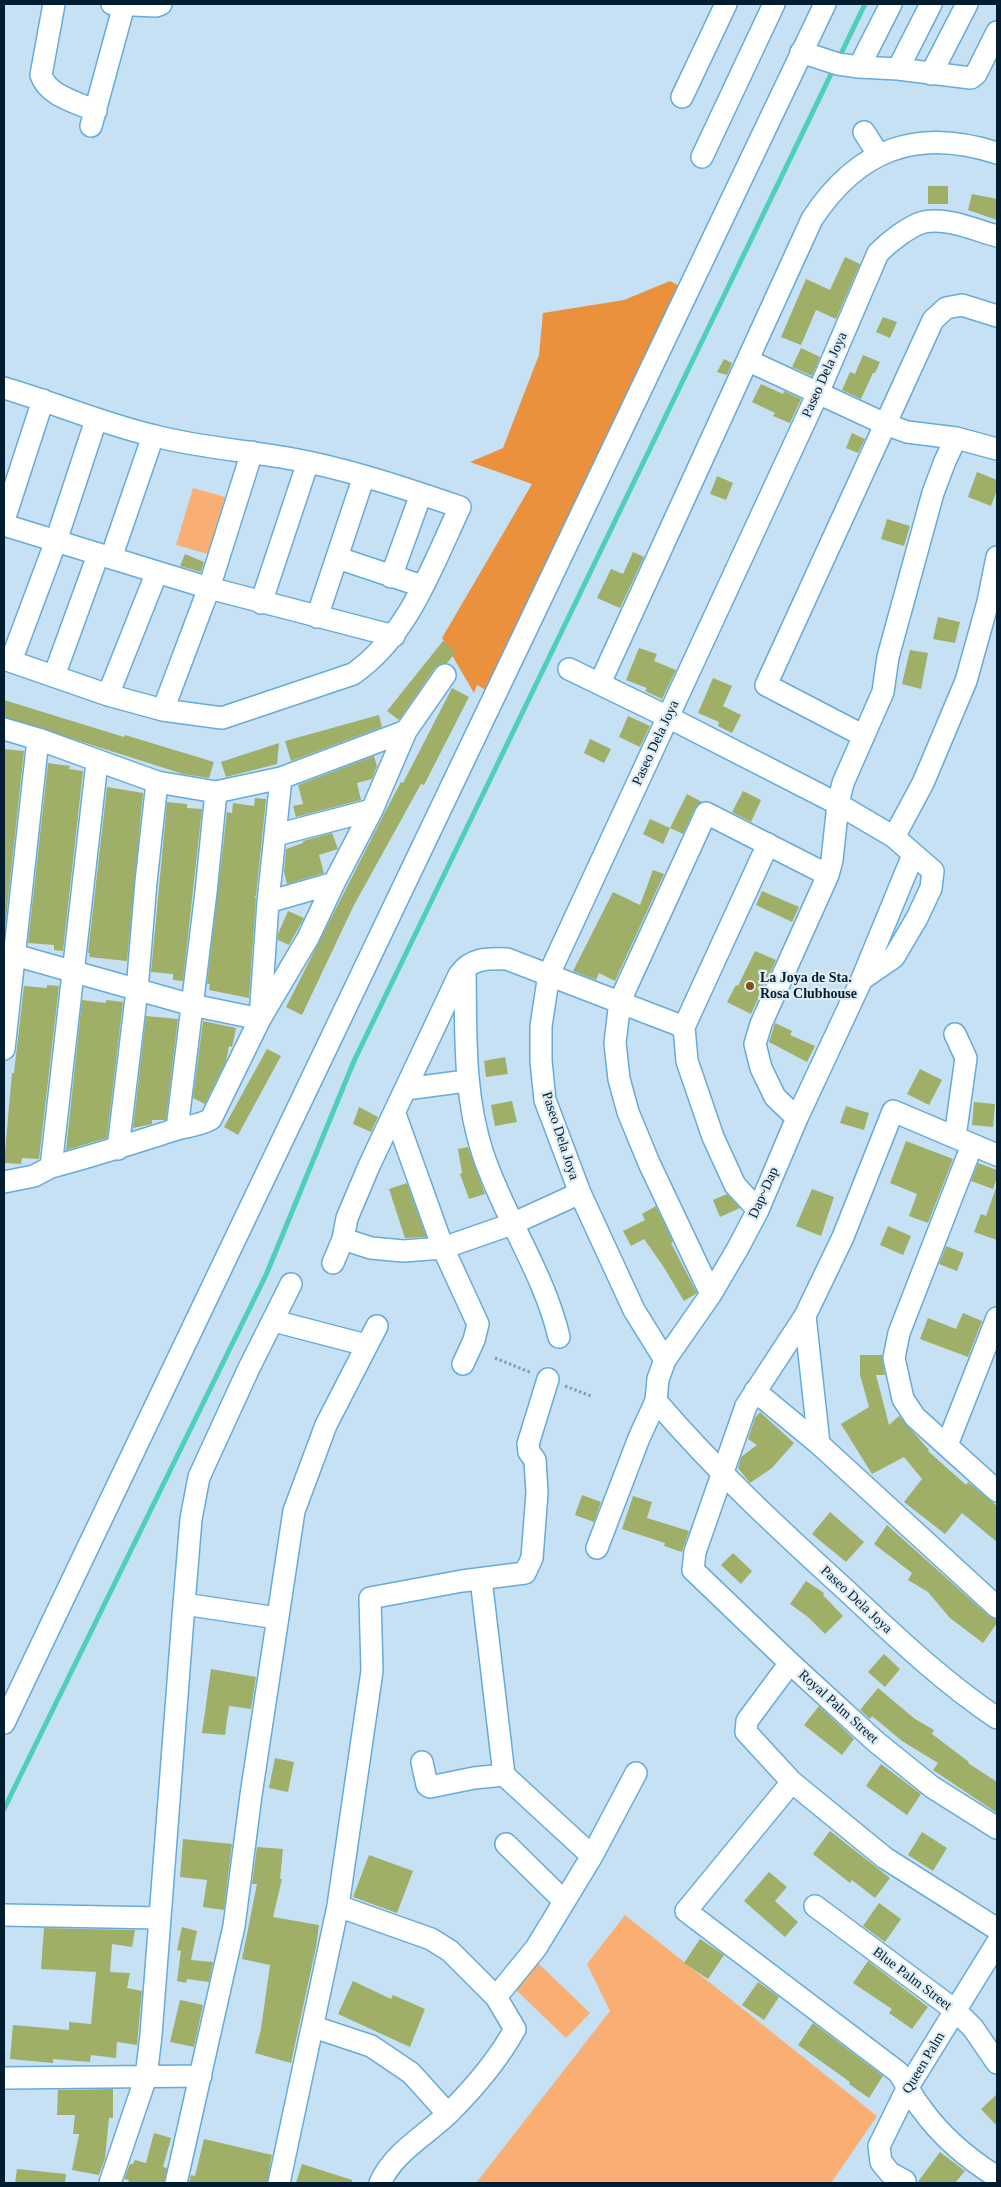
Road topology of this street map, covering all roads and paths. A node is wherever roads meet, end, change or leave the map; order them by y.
1 (54, 4) edge
2 (118, 4) edge
3 (161, 4) edge
4 (726, 4) edge
5 (774, 4) edge
6 (825, 4) edge
7 (891, 4) edge
8 (932, 4) edge
9 (966, 4) edge
10 (997, 32) edge
11 (806, 54) junction
12 (849, 66) junction
13 (898, 69) junction
14 (932, 74) junction
15 (682, 97) dead end
16 (864, 132) dead end
17 (994, 145) edge
18 (878, 154) junction
19 (702, 157) dead end
20 (997, 236) edge
21 (997, 316) edge
22 (749, 361) junction
23 (4, 388) edge
24 (818, 393) junction
25 (43, 400) junction
26 (96, 420) junction
27 (886, 424) junction
28 (153, 436) junction
29 (956, 438) junction
30 (997, 449) edge
31 (252, 452) junction
32 (308, 462) junction
33 (364, 476) junction
34 (421, 494) junction
35 (4, 520) edge
36 (4, 525) edge
37 (56, 541) junction
38 (105, 556) junction
39 (997, 557) edge
40 (338, 558) junction
41 (157, 572) junction
42 (391, 577) junction
43 (422, 586) junction
44 (209, 588) junction
45 (261, 602) junction
46 (317, 617) junction
47 (394, 636) junction
48 (7, 660) edge
49 (570, 669) dead end
50 (445, 675) dead end
51 (54, 676) junction
52 (600, 683) junction
53 (108, 695) junction
54 (162, 710) junction
55 (668, 717) junction
56 (4, 729) edge
57 (406, 732) junction
58 (864, 736) junction
59 (38, 739) junction
60 (97, 762) junction
61 (281, 778) junction
62 (157, 782) junction
63 (216, 792) junction
64 (838, 804) junction
65 (372, 810) junction
66 (276, 835) junction
67 (894, 837) junction
68 (768, 844) junction
69 (913, 855) junction
70 (828, 875) junction
71 (334, 883) junction
72 (268, 902) junction
73 (10, 954) edge
74 (465, 966) junction
75 (73, 972) junction
76 (549, 974) junction
77 (862, 979) junction
78 (137, 990) junction
79 (620, 1001) junction
80 (192, 1005) junction
81 (260, 1018) junction
82 (684, 1026) junction
83 (955, 1034) dead end
84 (4, 1049) edge
85 (466, 1080) junction
86 (406, 1089) junction
87 (395, 1114) junction
88 (797, 1118) junction
89 (177, 1129) junction
90 (964, 1141) junction
91 (118, 1149) junction
92 (997, 1156) edge
93 (51, 1167) junction
94 (4, 1182) edge
95 (580, 1193) junction
96 (758, 1210) junction
97 (512, 1224) junction
98 (343, 1239) junction
99 (443, 1248) junction
100 (333, 1264) dead end
101 (291, 1284) dead end
102 (711, 1294) junction
103 (805, 1316) junction
104 (997, 1318) edge
105 (274, 1321) junction
106 (377, 1326) dead end
107 (558, 1337) dead end
108 (366, 1345) junction
109 (665, 1360) junction
110 (463, 1364) dead end
111 (548, 1379) dead end
112 (755, 1391) junction
113 (656, 1402) junction
114 (819, 1444) junction
115 (946, 1445) junction
116 (721, 1474) junction
117 (997, 1491) edge
118 (597, 1548) dead end
119 (481, 1579) junction
120 (184, 1604) junction
121 (997, 1607) edge
122 (277, 1618) junction
123 (790, 1663) junction
124 (997, 1718) edge
125 (4, 1723) edge
126 (422, 1762) dead end
127 (636, 1773) dead end
128 (504, 1775) junction
129 (792, 1782) junction
130 (997, 1828) edge
131 (506, 1844) dead end
132 (592, 1856) junction
133 (564, 1902) junction
134 (338, 1906) junction
135 (815, 1906) dead end
136 (4, 1916) edge
137 (159, 1918) junction
138 (997, 1929) edge
139 (997, 1943) edge
140 (496, 1997) junction
141 (956, 2011) junction
142 (314, 2027) junction
143 (997, 2063) edge
144 (146, 2076) junction
145 (201, 2076) junction
146 (4, 2083) edge
147 (908, 2087) junction
148 (448, 2114) junction
149 (997, 2178) edge
150 (905, 2181) dead end
151 (110, 2183) edge
152 (176, 2183) edge
153 (279, 2183) edge
154 (380, 2183) edge

1 - 2 street
2 - 3 street
4 - 15 street
5 - 19 street
6 - 11 street
7 - 12 street
8 - 13 street
9 - 14 street
10 - 14 street
11 - 12 street
11 - 125 street
12 - 13 street
13 - 14 street
16 - 18 street
17 - 18 street
18 - 22 street
20 - 24 street, Paseo Dela Joya
21 - 27 street
22 - 24 street
22 - 52 street
23 - 25 street
24 - 27 street
24 - 55 street, Paseo Dela Joya
25 - 26 street
25 - 35 street
26 - 28 street
26 - 37 street
27 - 29 street
27 - 58 street
28 - 31 street
28 - 38 street
29 - 30 street
29 - 58 street
31 - 32 street
31 - 44 street
32 - 33 street
32 - 45 street
33 - 34 street
33 - 40 street
34 - 42 street
34 - 43 street
36 - 37 street
37 - 38 street
37 - 48 street
38 - 41 street
38 - 51 street
39 - 67 street
40 - 42 street
40 - 46 street
41 - 44 street
41 - 53 street
42 - 43 street
43 - 47 street
44 - 45 street
44 - 54 street
45 - 46 street
46 - 47 street
47 - 54 street
48 - 51 street
49 - 52 street
50 - 57 street
51 - 53 street
52 - 55 street
53 - 54 street
55 - 64 street
55 - 76 street, Paseo Dela Joya
56 - 59 street
57 - 61 street
57 - 65 street
58 - 64 street
59 - 60 street
59 - 73 street
60 - 62 street
60 - 75 street
61 - 63 street
61 - 66 street
62 - 63 street
62 - 78 street
63 - 80 street
64 - 67 street
64 - 70 street
65 - 66 street
65 - 71 street
66 - 72 street
67 - 69 street
68 - 70 street
68 - 79 street
68 - 82 street
69 - 77 street, Dap~Dap
69 - 77 street
70 - 88 street
71 - 72 street
71 - 81 street
72 - 81 street
73 - 75 street
73 - 84 street
74 - 76 street
74 - 85 street
74 - 86 street
75 - 78 street
75 - 93 street
76 - 79 street
76 - 95 street, Paseo Dela Joya
77 - 88 street, Dap~Dap
78 - 80 street
78 - 91 street
79 - 82 street
79 - 102 street
80 - 81 street
80 - 89 street
81 - 89 street
82 - 96 street
83 - 90 street
85 - 86 street
85 - 97 street
86 - 87 street
87 - 98 street
87 - 99 street
88 - 96 street, Dap~Dap
89 - 91 street
90 - 92 street
90 - 103 street
90 - 115 street
91 - 93 street
93 - 94 street
95 - 97 street
95 - 109 street, Paseo Dela Joya
96 - 102 street, Dap~Dap
97 - 99 street
97 - 107 street
98 - 99 street
98 - 100 street
99 - 110 street
101 - 105 street
102 - 109 street, Dap~Dap
103 - 112 street
103 - 114 street
104 - 115 street
105 - 108 street
105 - 120 street
106 - 108 street
108 - 122 street
109 - 113 street, Dap~Dap
111 - 119 street
112 - 114 street
112 - 116 street
113 - 116 street, Paseo Dela Joya
113 - 118 street, Dap~Dap
114 - 121 street
115 - 117 street
116 - 123 street, Royal Palm Street
116 - 124 street, Paseo Dela Joya
119 - 128 street
119 - 134 street
120 - 122 street
120 - 137 street
122 - 145 street
123 - 129 street
123 - 130 street, Royal Palm Street
126 - 128 street
127 - 132 street
128 - 132 street
129 - 138 street
129 - 147 street
131 - 133 street
132 - 133 street
133 - 140 street
134 - 140 street
134 - 142 street
135 - 141 street, Blue Palm Street
136 - 137 street
137 - 144 street
139 - 141 street, Queen Palm
140 - 148 street
141 - 143 street, Blue Palm Street
141 - 147 street, Queen Palm
142 - 148 street
142 - 153 street
144 - 145 street
144 - 146 street
144 - 151 street
145 - 152 street
147 - 149 street
147 - 150 street, Queen Palm
148 - 154 street

